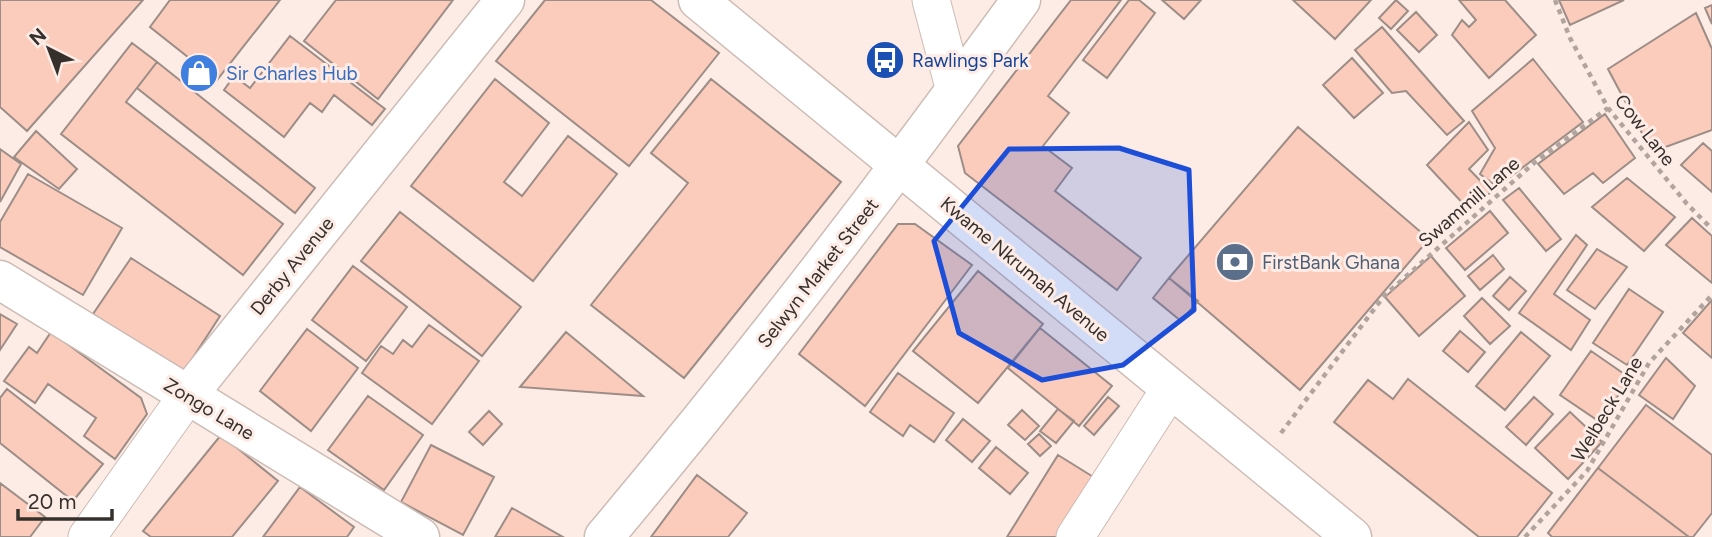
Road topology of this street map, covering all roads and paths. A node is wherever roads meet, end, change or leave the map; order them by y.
1 (505, 0) edge
2 (698, 0) edge
3 (931, 0) edge
4 (1021, 0) edge
5 (1555, 0) edge
6 (955, 91) junction
7 (1608, 108) junction
8 (901, 167) junction
9 (1712, 229) edge
10 (0, 280) edge
11 (1712, 295) edge
12 (1170, 389) junction
13 (187, 396) junction
14 (1260, 462) junction
15 (87, 537) edge
16 (420, 537) edge
17 (604, 537) edge
18 (1074, 537) edge
19 (1352, 537) edge
20 (1525, 537) edge

1 - 13 main road, Derby Avenue
2 - 8 main road, Kwame Nkrumah Avenue
3 - 6 street
4 - 6 main road, Selwyn Market Street
5 - 7 path, Cow Lane
6 - 8 main road, Selwyn Market Street
7 - 9 path, Cow Lane
7 - 14 path, Swammill Lane
8 - 12 main road, Kwame Nkrumah Avenue
8 - 17 main road, Selwyn Market Street
10 - 13 main road, Zongo Lane
11 - 20 path, Welbeck Lane
12 - 14 main road, Kwame Nkrumah Avenue
12 - 18 street
13 - 15 street, Derby Avenue
13 - 16 main road, Zongo Lane
14 - 19 main road, Kwame Nkrumah Avenue

